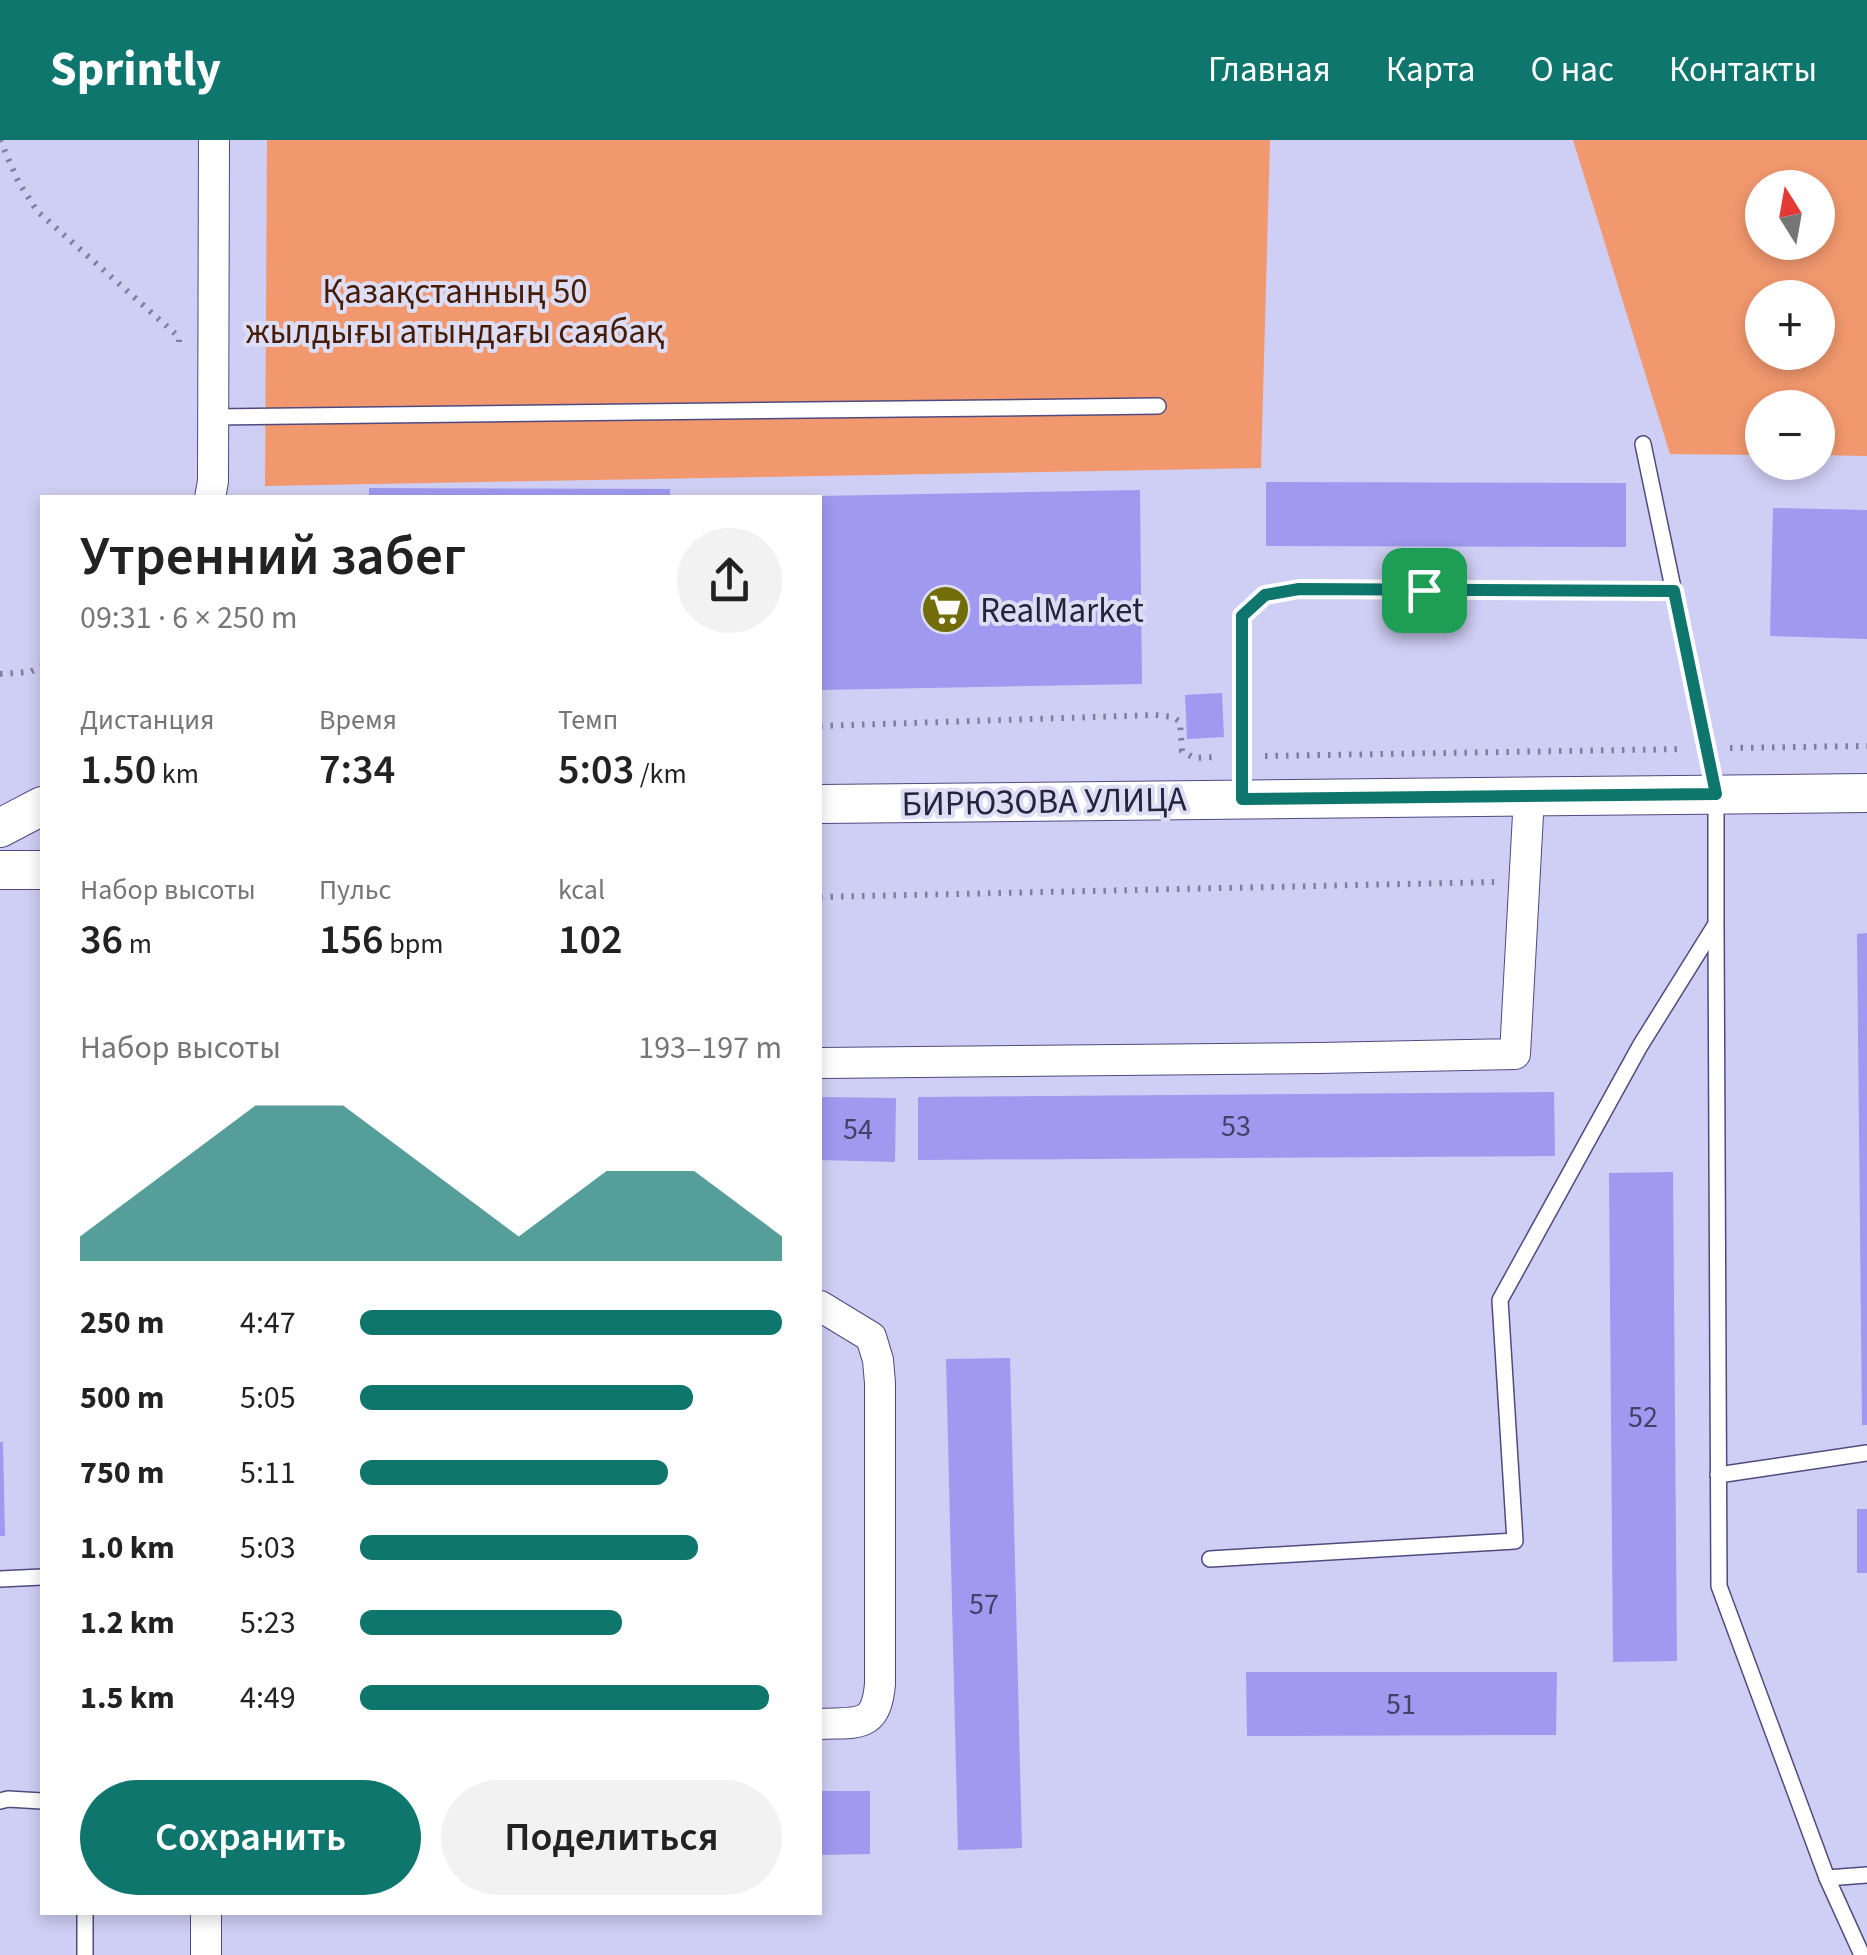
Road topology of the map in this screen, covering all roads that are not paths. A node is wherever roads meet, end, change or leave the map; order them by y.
1 (214, 140) edge
2 (1158, 406) dead end
3 (213, 418) junction
4 (1642, 444) dead end
5 (213, 492) edge
6 (1674, 591) junction
7 (1867, 793) edge
8 (1716, 794) junction
9 (1530, 796) junction
10 (1242, 799) junction
11 (822, 804) edge
12 (40, 807) edge
13 (0, 828) edge
14 (0, 870) edge
15 (40, 870) edge
16 (1716, 924) junction
17 (822, 1063) edge
18 (822, 1307) edge
19 (1867, 1453) edge
20 (1718, 1475) junction
21 (1210, 1559) dead end
22 (40, 1577) edge
23 (0, 1579) edge
24 (822, 1724) edge
25 (0, 1801) edge
26 (40, 1801) edge
27 (1867, 1874) edge
28 (1827, 1878) junction
29 (85, 1915) edge
30 (206, 1915) edge
31 (85, 1955) edge
32 (206, 1955) edge
33 (1862, 1955) edge

1 - 3 street
2 - 3 lane
3 - 5 street
4 - 6 lane
6 - 8 lane
6 - 10 lane
7 - 8 street, БИРЮЗОВА УЛИЦА
8 - 9 street, БИРЮЗОВА УЛИЦА
8 - 16 lane
9 - 10 street, БИРЮЗОВА УЛИЦА
9 - 17 street
10 - 11 street, БИРЮЗОВА УЛИЦА
12 - 13 street
14 - 15 street
16 - 20 lane
16 - 21 lane
18 - 24 street
19 - 20 lane
20 - 28 lane
22 - 23 lane
25 - 26 lane
27 - 28 lane
28 - 33 lane
29 - 31 lane
30 - 32 street

